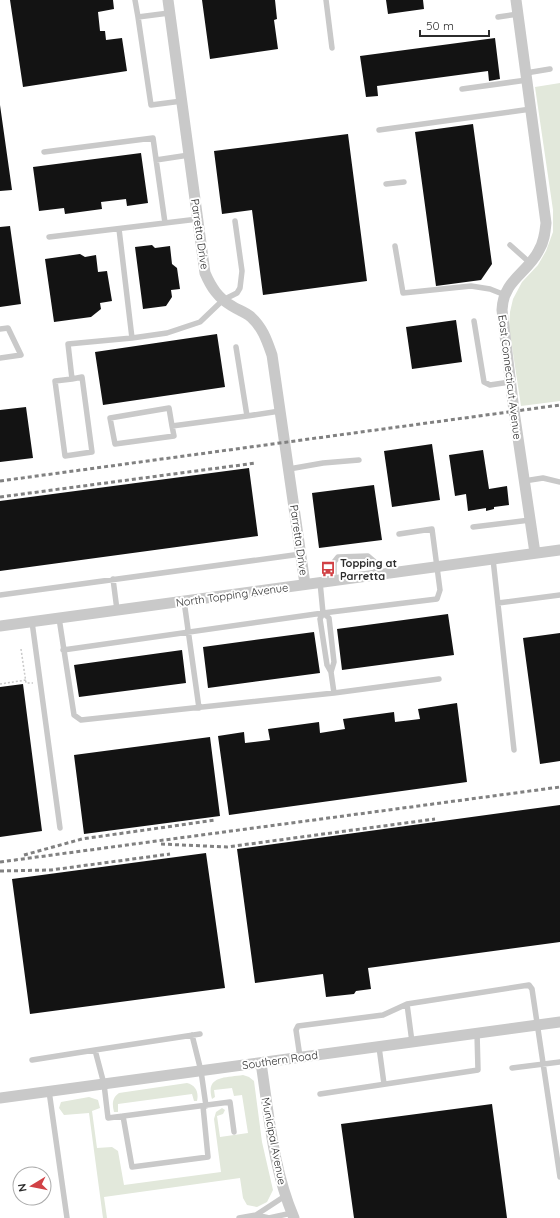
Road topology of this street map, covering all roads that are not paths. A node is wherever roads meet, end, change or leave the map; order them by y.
1 (135, 0) edge
2 (168, 0) edge
3 (326, 0) edge
4 (516, 0) edge
5 (169, 13) junction
6 (518, 14) junction
7 (138, 17) junction
8 (498, 17) dead end
9 (332, 48) dead end
10 (550, 69) dead end
11 (527, 76) junction
12 (462, 89) dead end
13 (182, 101) junction
14 (531, 109) junction
15 (379, 130) dead end
16 (44, 152) dead end
17 (189, 155) junction
18 (156, 160) junction
19 (404, 182) dead end
20 (386, 184) dead end
21 (198, 220) junction
22 (235, 221) dead end
23 (165, 223) junction
24 (119, 229) junction
25 (49, 237) dead end
26 (510, 245) dead end
27 (395, 246) dead end
28 (530, 262) junction
29 (505, 295) junction
30 (223, 300) junction
31 (474, 321) dead end
32 (0, 329) edge
33 (132, 338) junction
34 (236, 347) dead end
35 (0, 358) edge
36 (72, 378) junction
37 (510, 382) junction
38 (280, 411) junction
39 (247, 416) junction
40 (172, 426) junction
41 (359, 460) dead end
42 (289, 469) junction
43 (524, 480) junction
44 (560, 482) edge
45 (530, 520) junction
46 (473, 527) dead end
47 (399, 534) dead end
48 (560, 550) edge
49 (535, 553) junction
50 (301, 554) junction
51 (493, 559) junction
52 (436, 566) junction
53 (377, 574) junction
54 (113, 579) junction
55 (334, 580) junction
56 (320, 582) junction
57 (305, 584) junction
58 (0, 595) edge
59 (560, 595) edge
60 (184, 601) junction
61 (498, 602) junction
62 (117, 610) junction
63 (323, 613) junction
64 (59, 618) junction
65 (32, 622) junction
66 (0, 626) edge
67 (188, 633) junction
68 (63, 650) junction
69 (439, 679) dead end
70 (334, 693) junction
71 (200, 708) junction
72 (514, 750) dead end
73 (60, 828) dead end
74 (407, 1004) junction
75 (560, 1022) edge
76 (539, 1025) junction
77 (200, 1034) dead end
78 (477, 1034) junction
79 (192, 1035) junction
80 (412, 1042) junction
81 (379, 1047) junction
82 (95, 1050) junction
83 (300, 1058) junction
84 (32, 1060) dead end
85 (560, 1062) edge
86 (261, 1063) junction
87 (544, 1064) junction
88 (512, 1068) dead end
89 (201, 1071) junction
90 (104, 1084) junction
91 (384, 1084) junction
92 (49, 1092) junction
93 (320, 1094) dead end
94 (0, 1098) edge
95 (204, 1106) junction
96 (123, 1116) junction
97 (234, 1132) dead end
98 (560, 1177) edge
99 (285, 1196) junction
100 (256, 1215) junction
101 (293, 1216) edge
102 (67, 1218) edge
103 (239, 1218) edge

1 - 7 lane
2 - 5 street, Parretta Drive
3 - 9 lane
4 - 6 street, East Connecticut Avenue
5 - 7 lane
5 - 13 street, Parretta Drive
6 - 8 lane
6 - 11 street, East Connecticut Avenue
7 - 13 lane
10 - 11 lane
11 - 12 lane
11 - 14 street, East Connecticut Avenue
13 - 17 street, Parretta Drive
14 - 15 lane
14 - 28 street, East Connecticut Avenue
16 - 18 lane
17 - 18 lane
17 - 21 street, Parretta Drive
18 - 23 lane
19 - 20 lane
21 - 23 lane
21 - 30 street, Parretta Drive
22 - 30 lane
23 - 24 lane
24 - 25 lane
24 - 33 lane
26 - 28 lane
27 - 29 lane
28 - 29 street, East Connecticut Avenue
29 - 37 street, East Connecticut Avenue
30 - 33 lane
30 - 38 street, Parretta Drive
31 - 37 lane
32 - 35 lane
33 - 36 lane
34 - 39 lane
36 - 36 lane
37 - 43 street, East Connecticut Avenue
38 - 39 lane
38 - 42 street, Parretta Drive
39 - 40 lane
40 - 40 lane
41 - 42 lane
42 - 50 street, Parretta Drive
43 - 44 lane
43 - 45 street, East Connecticut Avenue
45 - 46 lane
45 - 49 street, East Connecticut Avenue
47 - 52 lane
48 - 49 street, North Topping Avenue
49 - 51 street, North Topping Avenue
50 - 54 lane
50 - 57 street, Parretta Drive
51 - 52 street, North Topping Avenue
51 - 61 lane
52 - 53 street, North Topping Avenue
52 - 63 lane
53 - 55 street, North Topping Avenue
53 - 55 lane
54 - 58 lane
54 - 62 lane
55 - 56 street, North Topping Avenue
56 - 57 street, North Topping Avenue
56 - 63 lane
57 - 60 street, North Topping Avenue
59 - 61 lane
60 - 62 street, North Topping Avenue
60 - 67 lane
61 - 72 lane
62 - 64 street, North Topping Avenue
63 - 67 lane
63 - 70 lane
64 - 65 street, North Topping Avenue
64 - 68 lane
65 - 66 street, North Topping Avenue
65 - 73 lane
67 - 68 lane
67 - 71 lane
68 - 71 lane
69 - 70 lane
70 - 71 lane
74 - 76 lane
74 - 80 lane
74 - 83 lane
75 - 76 street, Southern Road
76 - 78 street, Southern Road
76 - 87 lane
77 - 79 lane
78 - 80 street, Southern Road
78 - 91 lane
79 - 82 lane
79 - 89 lane
80 - 81 street, Southern Road
81 - 83 street, Southern Road
81 - 91 lane
82 - 84 lane
82 - 90 lane
83 - 86 street, Southern Road
85 - 87 lane
86 - 89 street, Southern Road
86 - 99 street, Municipal Avenue
87 - 88 lane
87 - 98 lane
89 - 90 street, Southern Road
89 - 95 lane
90 - 92 street, Southern Road
90 - 96 lane
91 - 93 lane
92 - 94 street, Southern Road
92 - 102 lane
95 - 96 lane
95 - 96 lane
95 - 97 lane
99 - 100 lane
99 - 101 street, Municipal Avenue
100 - 101 lane
100 - 103 lane

